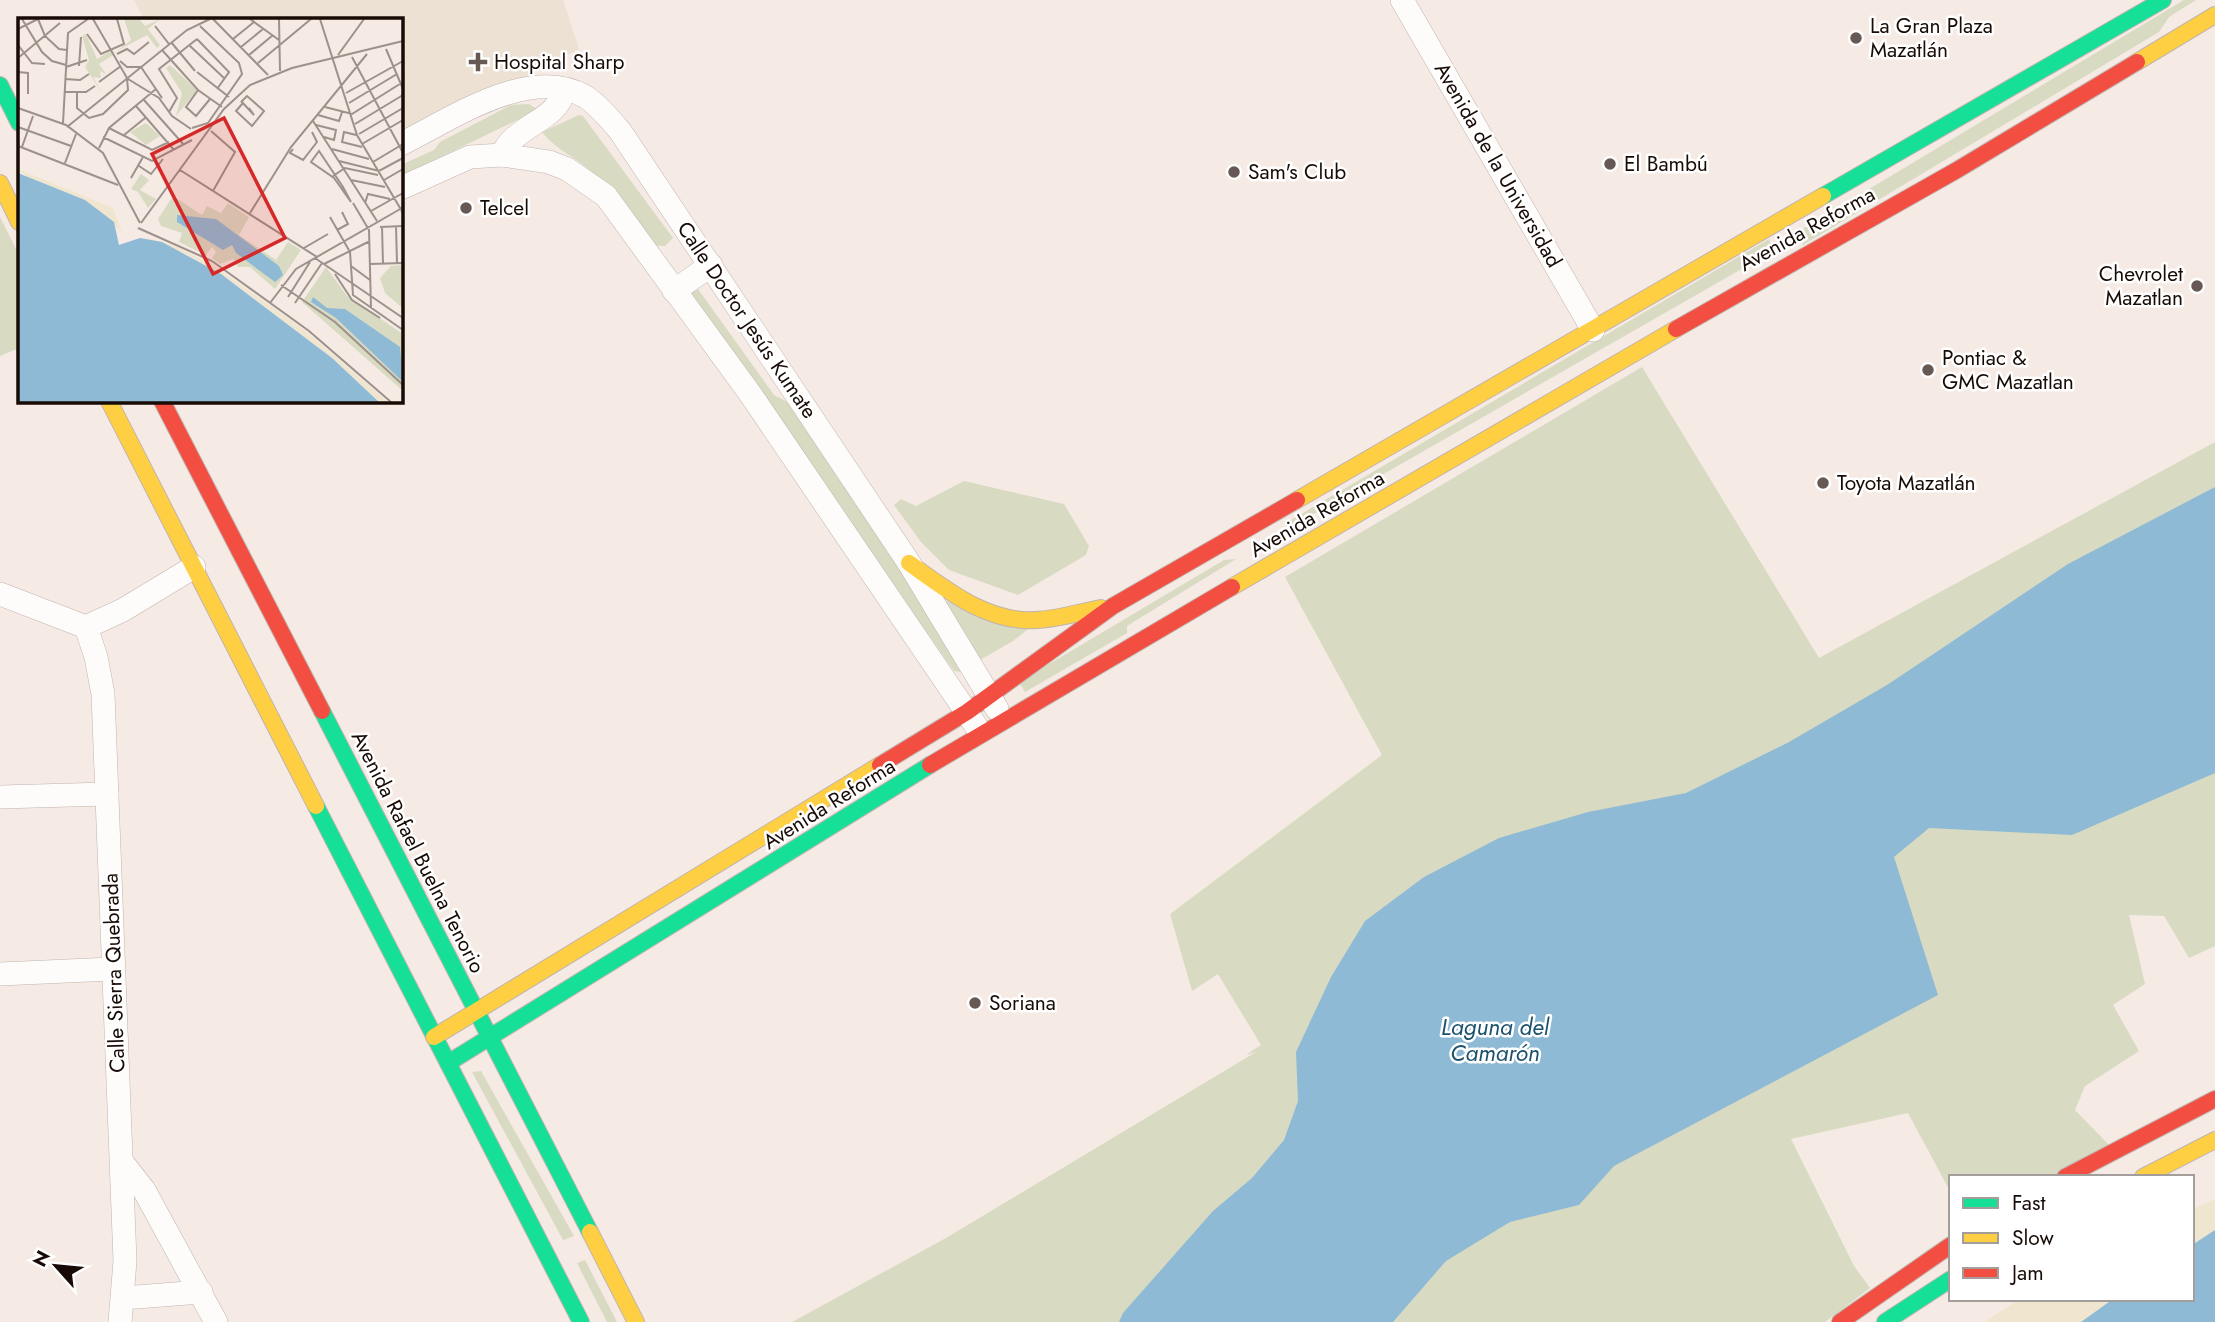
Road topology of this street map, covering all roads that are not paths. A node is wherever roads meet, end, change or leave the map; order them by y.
1 (1402, 0) edge
2 (2163, 0) edge
3 (2215, 15) edge
4 (0, 85) edge
5 (565, 89) junction
6 (18, 120) edge
7 (402, 144) edge
8 (502, 155) junction
9 (0, 183) edge
10 (402, 188) edge
11 (18, 220) edge
12 (710, 265) junction
13 (674, 291) junction
14 (1593, 330) junction
15 (110, 402) edge
16 (163, 402) edge
17 (909, 563) junction
18 (194, 567) junction
19 (0, 594) edge
20 (1113, 606) junction
21 (86, 627) junction
22 (989, 696) junction
23 (967, 712) junction
24 (1003, 720) junction
25 (981, 734) junction
26 (107, 794) junction
27 (0, 797) edge
28 (112, 969) junction
29 (0, 974) edge
30 (477, 1011) junction
31 (435, 1037) junction
32 (490, 1037) junction
33 (448, 1063) junction
34 (2215, 1100) edge
35 (2215, 1140) edge
36 (122, 1162) junction
37 (2069, 1175) edge
38 (2147, 1175) edge
39 (1949, 1246) edge
40 (1949, 1280) edge
41 (201, 1292) junction
42 (123, 1298) junction
43 (120, 1322) edge
44 (216, 1322) edge
45 (581, 1322) edge
46 (636, 1322) edge
47 (1840, 1322) edge
48 (1885, 1322) edge

1 - 14 street, Avenida de la Universidad
2 - 14 main road, Avenida Reforma
3 - 24 main road, Avenida Reforma
4 - 6 main road
5 - 7 street, Calle Doctor Jesús Kumate
5 - 8 street
5 - 12 street, Calle Doctor Jesús Kumate
8 - 10 street, Calle Doctor Jesús Kumate
8 - 13 street, Calle Doctor Jesús Kumate
9 - 11 main road
12 - 13 street
12 - 17 street, Calle Doctor Jesús Kumate
13 - 23 street, Calle Doctor Jesús Kumate
14 - 20 main road, Avenida Reforma
15 - 18 main road
16 - 30 main road, Avenida Rafael Buelna Tenorio
17 - 20 main road
17 - 22 street, Calle Doctor Jesús Kumate
18 - 21 street
18 - 31 main road
19 - 21 street
20 - 22 main road, Avenida Reforma
21 - 26 street, Calle Sierra Quebrada
22 - 23 main road, Avenida Reforma
22 - 24 street, Calle Doctor Jesús Kumate
23 - 25 street, Calle Doctor Jesús Kumate
23 - 30 main road, Avenida Reforma
24 - 25 main road, Avenida Reforma
25 - 32 main road, Avenida Reforma
26 - 27 street
26 - 28 street, Calle Sierra Quebrada
28 - 29 street
28 - 36 street, Calle Sierra Quebrada
30 - 31 main road, Avenida Reforma
30 - 32 main road, Avenida Rafael Buelna Tenorio
31 - 33 main road
32 - 33 main road, Avenida Reforma
32 - 46 main road, Avenida Rafael Buelna Tenorio
33 - 45 main road
34 - 37 main road
35 - 38 main road
36 - 41 street
36 - 42 street, Calle Sierra Quebrada
39 - 47 main road
40 - 48 main road
41 - 42 street
41 - 44 street
42 - 43 street, Calle Sierra Quebrada

